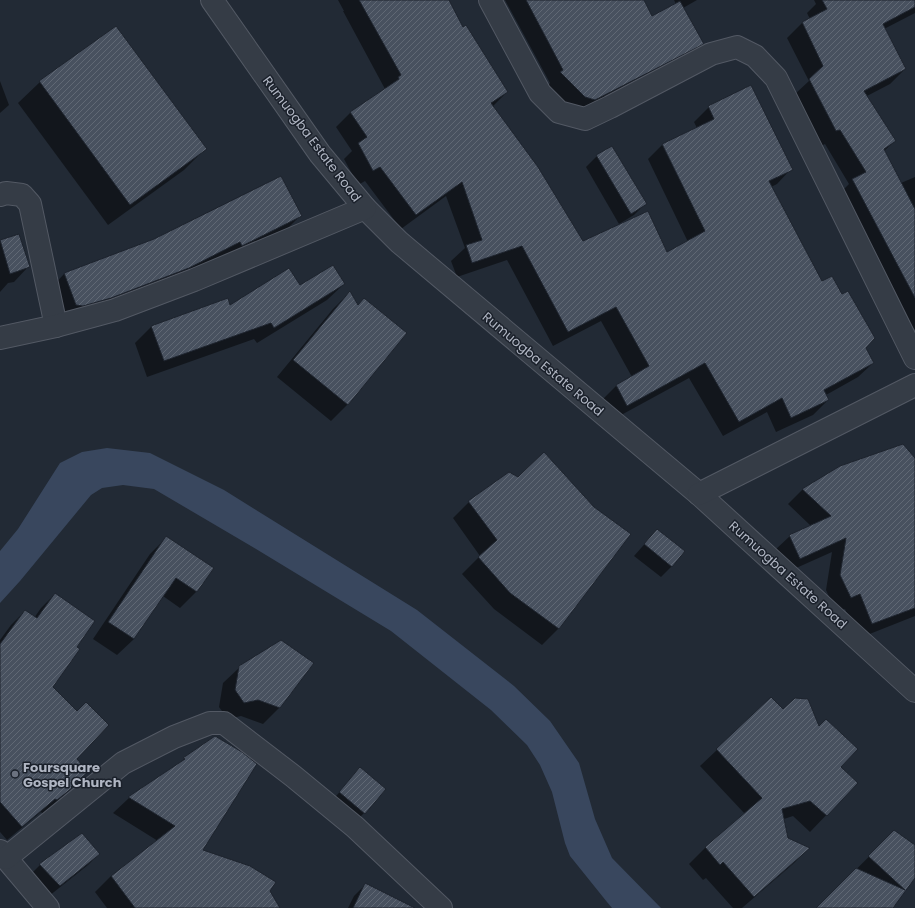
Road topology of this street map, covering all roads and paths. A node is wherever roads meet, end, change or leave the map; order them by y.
1 (212, 0) edge
2 (490, 0) edge
3 (0, 195) edge
4 (365, 208) junction
5 (56, 326) junction
6 (0, 338) edge
7 (915, 358) edge
8 (915, 385) edge
9 (699, 494) junction
10 (915, 691) edge
11 (3, 855) edge
12 (48, 908) edge
13 (441, 908) edge

1 - 4 street, Rumuogba Estate Road
2 - 7 street
3 - 5 street
4 - 5 street
4 - 9 street, Rumuogba Estate Road
5 - 6 street
8 - 9 street
9 - 10 street, Rumuogba Estate Road
11 - 12 street
11 - 13 street

